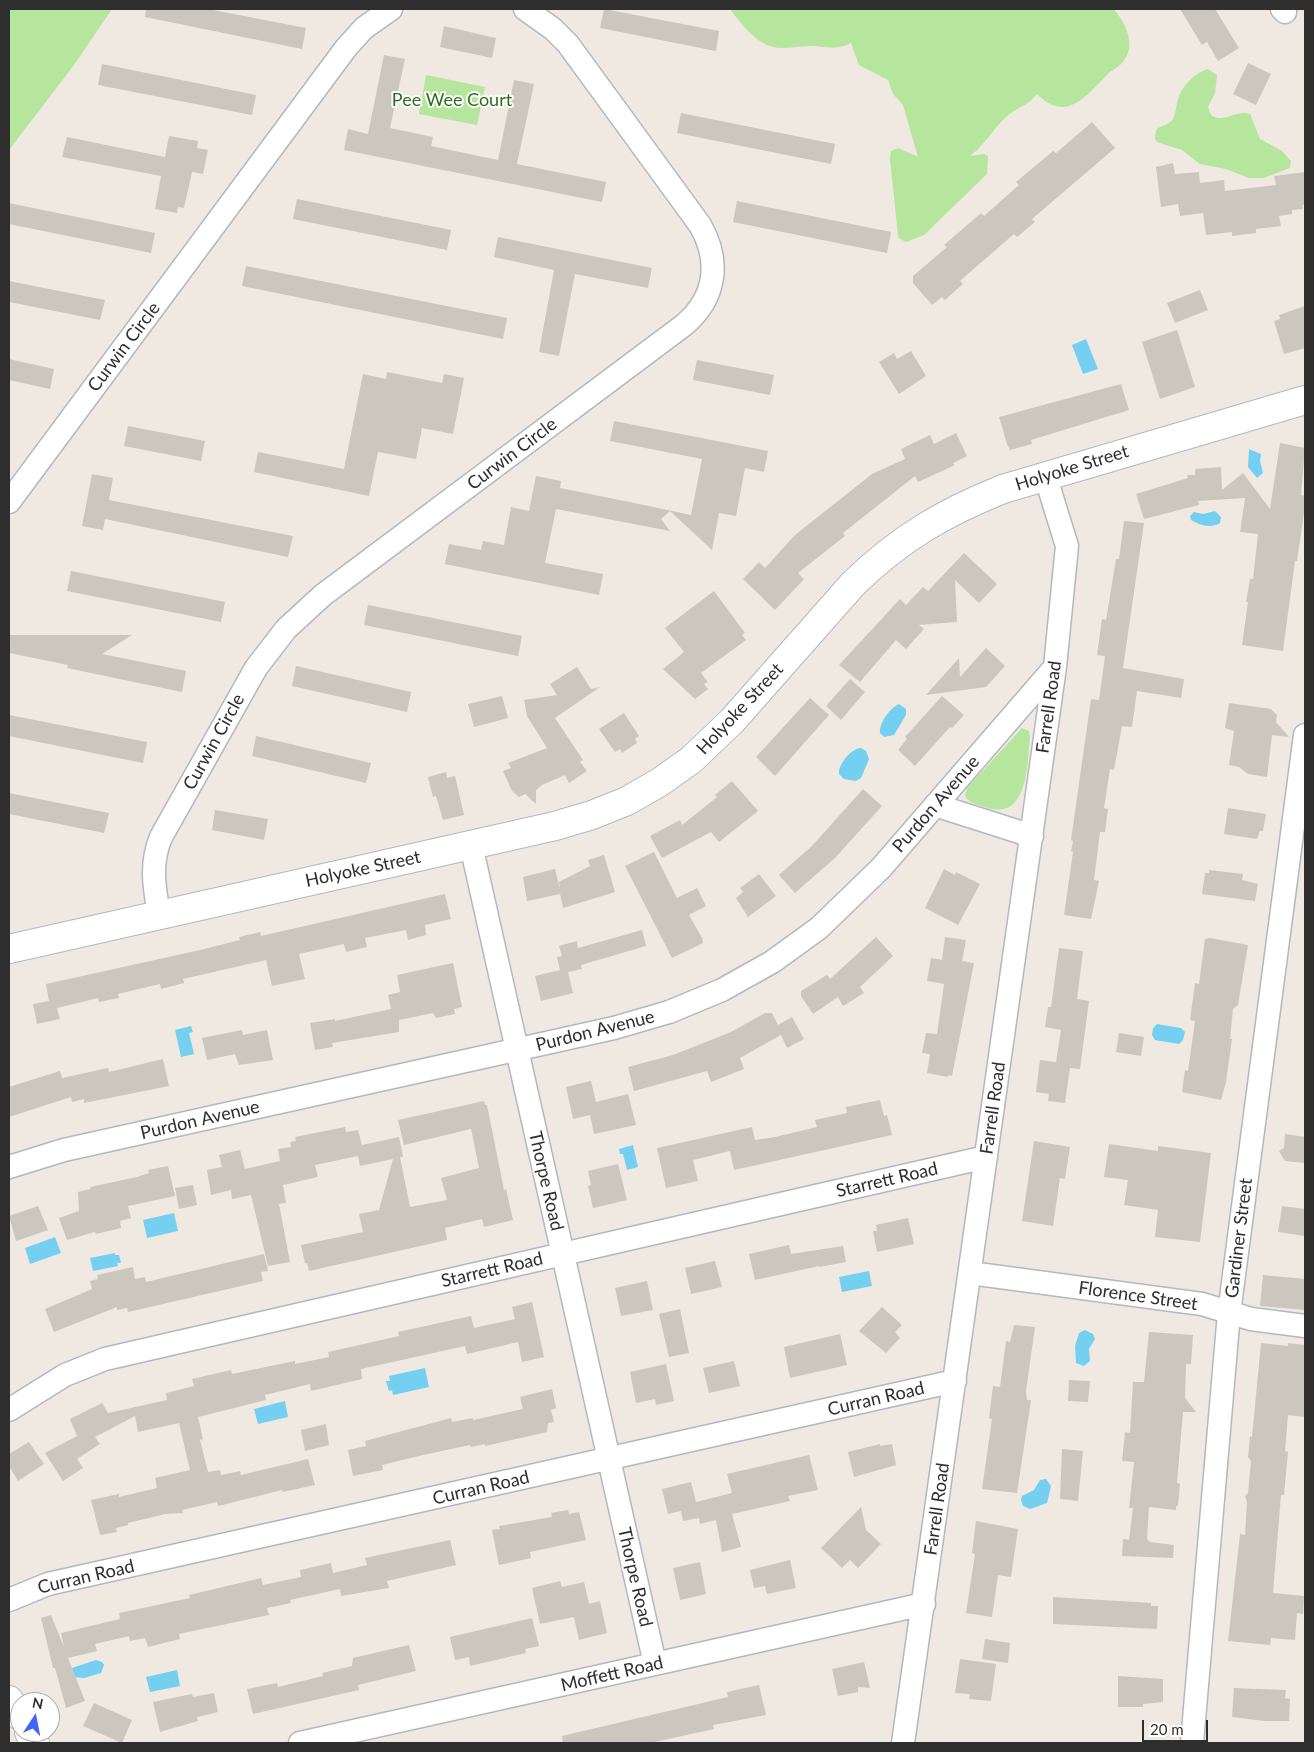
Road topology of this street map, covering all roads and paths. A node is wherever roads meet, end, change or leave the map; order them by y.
1 (391, 9) edge
2 (525, 9) edge
3 (1305, 400) edge
4 (1045, 475) junction
5 (9, 502) edge
6 (1055, 667) junction
7 (1305, 735) edge
8 (936, 805) junction
9 (1032, 836) junction
10 (471, 845) junction
11 (159, 914) junction
12 (9, 948) edge
13 (516, 1050) junction
14 (986, 1157) junction
15 (9, 1167) edge
16 (562, 1254) junction
17 (970, 1273) junction
18 (1229, 1313) junction
19 (1305, 1326) edge
20 (955, 1381) junction
21 (9, 1410) edge
22 (608, 1460) junction
23 (9, 1600) edge
24 (924, 1604) junction
25 (655, 1664) junction
26 (389, 1733) edge
27 (300, 1743) edge
28 (903, 1743) edge
29 (1192, 1743) edge

1 - 5 street, Curwin Circle
2 - 11 street, Curwin Circle
3 - 4 main road, Holyoke Street
4 - 6 street, Farrell Road
4 - 10 main road, Holyoke Street
6 - 8 street, Purdon Avenue
6 - 9 street, Farrell Road
7 - 18 street, Gardiner Street
8 - 9 street
8 - 13 street, Purdon Avenue
9 - 14 street, Farrell Road
10 - 11 main road, Holyoke Street
10 - 13 street, Thorpe Road
11 - 12 main road, Holyoke Street
13 - 15 street, Purdon Avenue
13 - 16 street, Thorpe Road
14 - 16 street, Starrett Road
14 - 17 street, Farrell Road
16 - 21 street, Starrett Road
16 - 22 street, Thorpe Road
17 - 18 street, Florence Street
17 - 20 street, Farrell Road
18 - 19 street, Florence Street
18 - 29 street, Gardiner Street
20 - 22 street, Curran Road
20 - 24 street, Farrell Road
22 - 23 street, Curran Road
22 - 25 street, Thorpe Road
24 - 25 street, Moffett Road
24 - 28 street, Farrell Road
25 - 26 street, Moffett Road
26 - 27 street, Moffett Road

